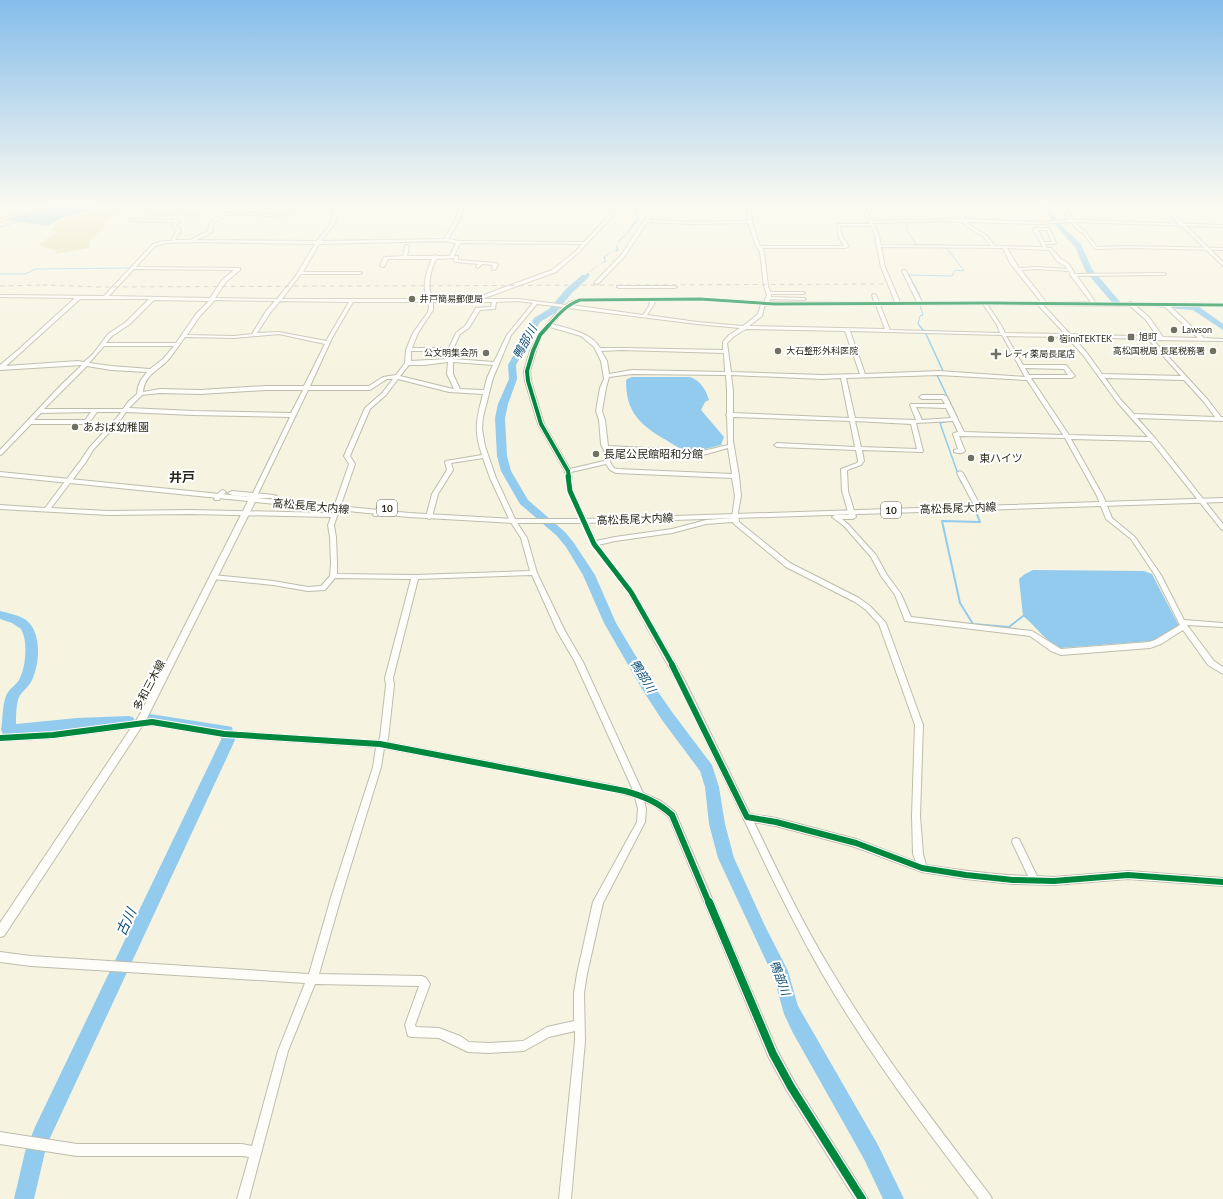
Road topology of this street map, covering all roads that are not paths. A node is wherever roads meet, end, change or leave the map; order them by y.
1 (140, 261) edge
2 (307, 261) edge
3 (385, 261) edge
4 (432, 261) edge
5 (456, 261) edge
6 (566, 261) edge
7 (618, 261) edge
8 (763, 261) edge
9 (882, 261) edge
10 (1013, 261) edge
11 (1061, 261) edge
12 (382, 266) dead end
13 (134, 268) junction
14 (494, 269) dead end
15 (1018, 269) junction
16 (1070, 270) junction
17 (904, 271) dead end
18 (300, 273) junction
19 (360, 273) dead end
20 (1164, 274) dead end
21 (1073, 275) junction
22 (596, 283) dead end
23 (619, 287) dead end
24 (665, 287) junction
25 (675, 287) dead end
26 (791, 293) junction
27 (803, 293) dead end
28 (874, 295) dead end
29 (0, 296) edge
30 (768, 296) junction
31 (78, 298) junction
32 (105, 298) junction
33 (152, 299) junction
34 (653, 299) junction
35 (666, 299) junction
36 (793, 299) junction
37 (804, 299) dead end
38 (212, 300) junction
39 (278, 300) junction
40 (477, 300) junction
41 (494, 300) junction
42 (352, 301) junction
43 (431, 301) junction
44 (536, 302) junction
45 (984, 302) junction
46 (920, 303) junction
47 (1042, 303) junction
48 (1094, 303) junction
49 (765, 304) junction
50 (877, 304) junction
51 (898, 304) junction
52 (1132, 305) junction
53 (1166, 305) junction
54 (1223, 305) edge
55 (565, 306) junction
56 (644, 316) junction
57 (549, 325) junction
58 (743, 327) junction
59 (847, 330) junction
60 (888, 331) junction
61 (1003, 334) junction
62 (184, 336) junction
63 (253, 336) junction
64 (1067, 336) junction
65 (1148, 338) junction
66 (1162, 338) junction
67 (1202, 339) junction
68 (1223, 340) edge
69 (103, 344) junction
70 (177, 344) junction
71 (328, 344) junction
72 (451, 349) junction
73 (408, 350) junction
74 (598, 350) junction
75 (725, 352) junction
76 (450, 360) junction
77 (408, 363) junction
78 (86, 364) junction
79 (495, 364) junction
80 (1021, 366) junction
81 (151, 371) junction
82 (729, 374) junction
83 (607, 376) junction
84 (863, 376) junction
85 (1102, 376) junction
86 (397, 377) junction
87 (843, 377) junction
88 (1028, 378) junction
89 (1185, 378) junction
90 (306, 387) junction
91 (458, 391) junction
92 (486, 392) junction
93 (140, 394) junction
94 (922, 396) dead end
95 (948, 406) junction
96 (41, 411) junction
97 (125, 411) junction
98 (94, 412) junction
99 (293, 415) junction
100 (729, 415) junction
101 (1134, 416) junction
102 (1221, 419) edge
103 (853, 420) junction
104 (954, 420) junction
105 (31, 422) junction
106 (913, 422) junction
107 (920, 422) junction
108 (962, 434) junction
109 (1067, 437) junction
110 (1153, 439) junction
111 (778, 445) dead end
112 (731, 446) junction
113 (606, 448) junction
114 (858, 448) junction
115 (956, 451) dead end
116 (0, 453) edge
117 (485, 456) junction
118 (607, 462) junction
119 (0, 469) edge
120 (568, 471) junction
121 (960, 473) dead end
122 (0, 474) edge
123 (736, 476) junction
124 (71, 479) junction
125 (1223, 495) edge
126 (253, 498) junction
127 (1199, 498) junction
128 (1223, 500) edge
129 (1101, 501) junction
130 (977, 505) junction
131 (0, 507) edge
132 (47, 509) junction
133 (336, 509) junction
134 (850, 509) junction
135 (246, 513) junction
136 (430, 514) junction
137 (735, 515) junction
138 (516, 518) junction
139 (582, 518) junction
140 (1223, 528) edge
141 (594, 544) junction
142 (534, 573) junction
143 (333, 576) junction
144 (213, 577) junction
145 (415, 577) junction
146 (1183, 624) junction
147 (1223, 625) edge
148 (1223, 671) edge
149 (139, 724) junction
150 (0, 738) edge
151 (380, 744) junction
152 (640, 796) junction
153 (747, 817) junction
154 (1016, 842) dead end
155 (922, 868) junction
156 (1034, 880) junction
157 (1223, 882) edge
158 (0, 932) edge
159 (0, 957) edge
160 (313, 979) junction
161 (580, 1025) junction
162 (0, 1138) edge
163 (256, 1152) junction
164 (243, 1199) edge
165 (565, 1199) edge
166 (862, 1199) edge
167 (986, 1199) edge

1 - 13 street
2 - 18 street
3 - 12 street
4 - 43 street
5 - 14 street
6 - 40 street
7 - 22 street
8 - 30 street
9 - 51 street
10 - 15 street
11 - 16 street
13 - 32 street
13 - 38 street
15 - 16 street
15 - 47 street
16 - 21 street
17 - 46 street
18 - 19 street
18 - 39 street
20 - 21 street
21 - 48 street
23 - 24 street
24 - 25 street
24 - 35 street
26 - 27 street
26 - 30 street
26 - 36 street
28 - 50 street
29 - 31 street
30 - 36 street
30 - 49 street
31 - 32 street
31 - 78 street
32 - 33 street
33 - 38 street
33 - 69 street
34 - 35 street
34 - 55 street
34 - 56 street
35 - 49 street
36 - 37 street
38 - 39 street
38 - 62 street
39 - 42 street
39 - 63 street
40 - 41 street
40 - 43 street
41 - 44 street
41 - 72 street
42 - 43 street
42 - 71 street
43 - 73 street
44 - 55 street
44 - 79 street
45 - 46 street
45 - 47 street
45 - 61 street
46 - 51 street
47 - 48 street
47 - 64 street
48 - 52 street
49 - 50 street
49 - 58 street
50 - 51 street
50 - 60 street
52 - 53 street
52 - 66 street
53 - 54 street
53 - 67 street
55 - 56 street
55 - 57 street
56 - 58 street
57 - 74 street
57 - 120 street
58 - 59 street
58 - 75 street
59 - 60 street
59 - 84 street
60 - 61 street
61 - 64 street
61 - 80 street
62 - 63 street
62 - 70 street
63 - 71 street
64 - 65 street
64 - 85 street
65 - 66 street
65 - 89 street
66 - 67 street
67 - 68 street
69 - 70 street
69 - 78 street
70 - 81 street
71 - 90 street
72 - 73 street
72 - 76 street
73 - 77 street
74 - 75 street
74 - 83 street
75 - 82 street
76 - 77 street
76 - 79 street
76 - 91 street
77 - 86 street
78 - 81 street
78 - 96 street
79 - 92 street
80 - 88 street
80 - 88 street
81 - 93 street
82 - 83 street
82 - 87 street
82 - 100 street
83 - 113 street
84 - 87 street
84 - 88 street
85 - 89 street
85 - 101 street
86 - 90 street
86 - 91 street
86 - 133 street
87 - 103 street
88 - 109 street
89 - 102 street
90 - 93 street
90 - 99 street
91 - 92 street
92 - 117 street
93 - 97 street
94 - 95 street
95 - 104 street
95 - 107 street
96 - 98 street
96 - 105 street
97 - 98 street
97 - 99 street
97 - 124 street
98 - 105 street
99 - 126 street
100 - 103 street
100 - 112 street
101 - 102 street
101 - 110 street
103 - 106 street
103 - 114 street
104 - 107 street
104 - 108 street
105 - 116 street
106 - 107 street
106 - 114 street
108 - 109 street
108 - 115 street
109 - 110 street
109 - 129 street
110 - 127 street
111 - 114 street
112 - 113 street
112 - 123 street
113 - 118 street
114 - 134 street
117 - 136 street
117 - 138 street
118 - 120 street
118 - 123 street
119 - 124 main road, 高松長尾大内線 / 10
120 - 139 street
121 - 130 street
122 - 124 main road, 高松長尾大内線 / 10
123 - 137 street
124 - 126 main road, 高松長尾大内線 / 10
124 - 132 street
125 - 127 main road, 高松長尾大内線 / 10
126 - 133 main road, 高松長尾大内線 / 10
126 - 135 main road, 多和三木線
127 - 128 main road, 高松長尾大内線 / 10
127 - 129 main road, 高松長尾大内線 / 10
127 - 140 street
129 - 130 main road, 高松長尾大内線 / 10
129 - 146 street
130 - 134 main road, 高松長尾大内線 / 10
131 - 132 street
132 - 135 street
133 - 135 street
133 - 136 main road, 高松長尾大内線 / 10
133 - 143 street
134 - 137 main road, 高松長尾大内線 / 10
134 - 146 street
135 - 144 main road, 多和三木線
136 - 138 main road, 高松長尾大内線 / 10
137 - 139 main road, 高松長尾大内線 / 10
137 - 141 street
137 - 155 street
138 - 139 main road, 高松長尾大内線 / 10
138 - 142 street
139 - 141 street
141 - 153 street
142 - 145 street
142 - 152 street
143 - 144 street
143 - 145 street
144 - 149 main road, 多和三木線
145 - 151 street
146 - 147 street
146 - 148 street
149 - 150 street
149 - 151 street
149 - 158 main road, 多和三木線
151 - 152 street
151 - 160 street
152 - 161 street
152 - 166 street
153 - 155 street
153 - 167 street
154 - 156 street
155 - 156 street
156 - 157 street
159 - 160 street
160 - 161 street
160 - 163 street
161 - 165 street
162 - 163 street
163 - 164 street

